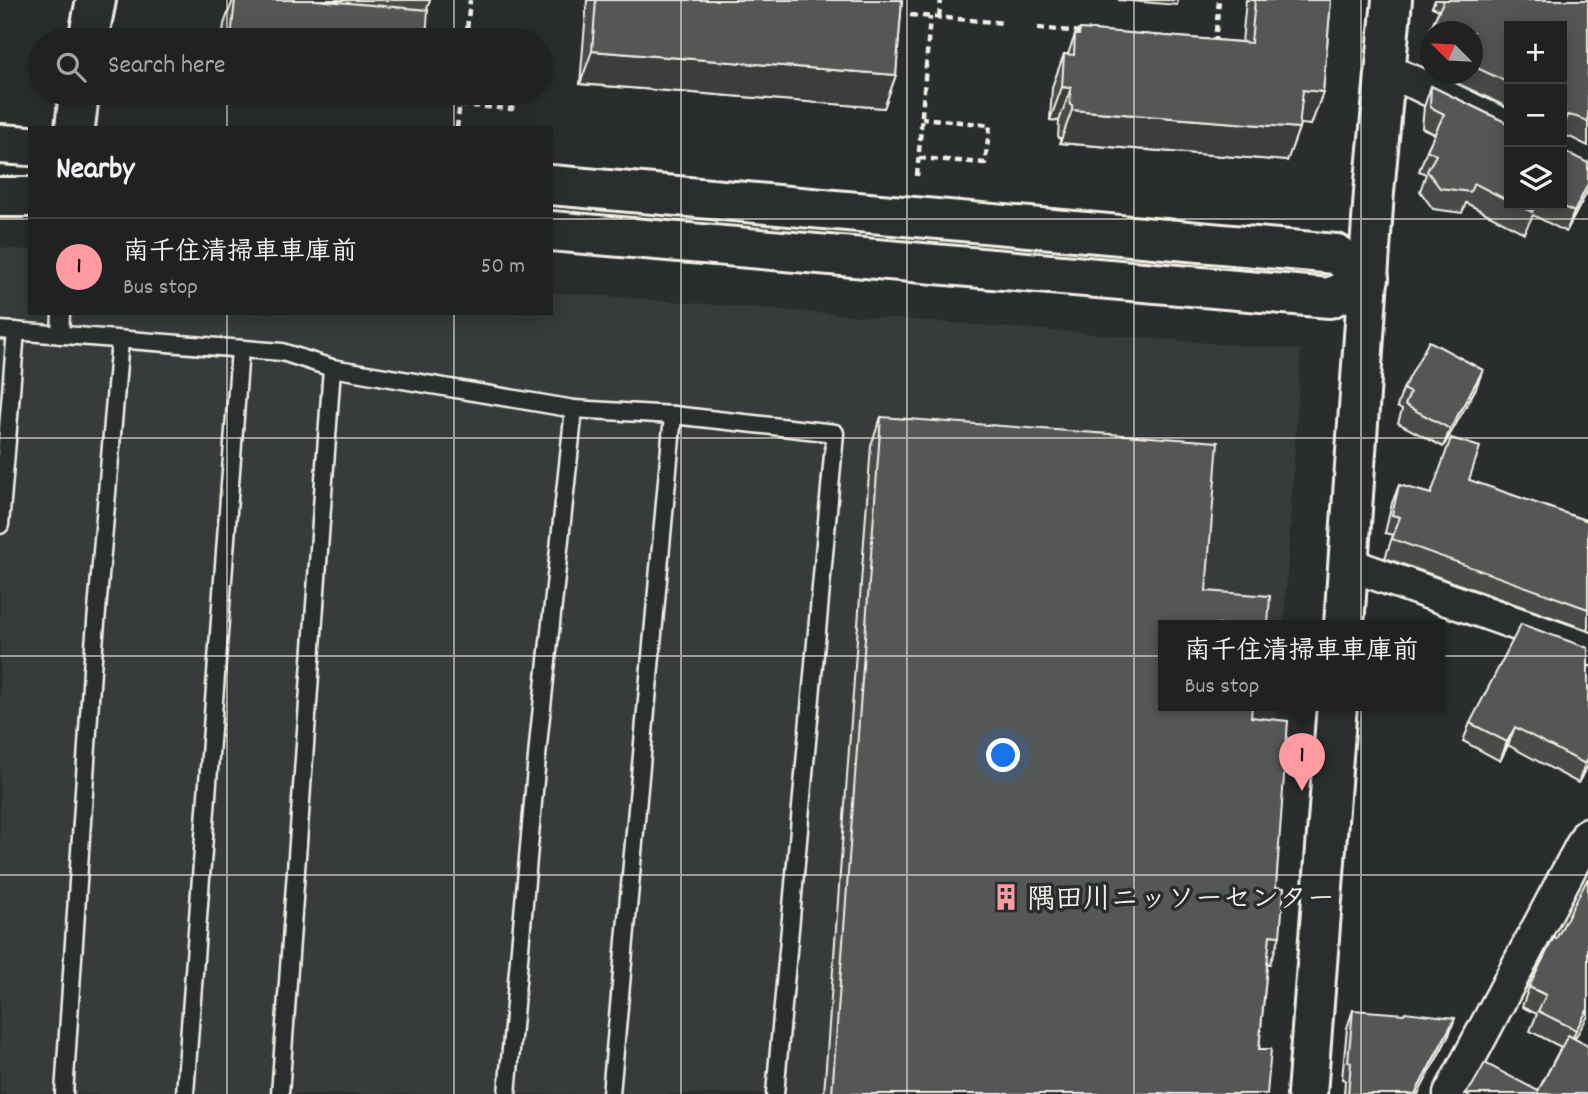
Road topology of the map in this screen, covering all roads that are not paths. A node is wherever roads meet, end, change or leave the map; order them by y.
1 (96, 0) edge
2 (1392, 0) edge
3 (90, 28) edge
4 (1385, 70) junction
5 (78, 105) edge
6 (75, 126) edge
7 (1504, 126) edge
8 (0, 144) edge
9 (28, 146) edge
10 (553, 185) edge
11 (0, 197) edge
12 (28, 197) edge
13 (553, 231) edge
14 (1369, 278) junction
15 (61, 315) edge
16 (8, 331) edge
17 (60, 335) junction
18 (120, 340) junction
19 (240, 349) junction
20 (332, 368) junction
21 (574, 409) junction
22 (673, 415) junction
23 (0, 525) edge
24 (1348, 564) junction
25 (1344, 620) edge
26 (1588, 649) edge
27 (1337, 711) edge
28 (1588, 834) edge
29 (64, 1094) edge
30 (185, 1094) edge
31 (280, 1094) edge
32 (507, 1094) edge
33 (611, 1094) edge
34 (775, 1094) edge
35 (1307, 1094) edge
36 (1450, 1094) edge

1 - 3 street
2 - 4 street
4 - 7 street
4 - 14 street
5 - 6 street
8 - 9 street
10 - 14 street
11 - 12 street
13 - 14 street
14 - 24 street
15 - 17 lane
16 - 17 lane
16 - 23 lane
17 - 18 lane
18 - 19 lane
18 - 29 lane
19 - 20 lane
19 - 30 lane
20 - 21 lane
20 - 31 lane
21 - 22 lane
21 - 32 lane
22 - 33 lane
22 - 34 lane
24 - 25 street
24 - 26 street
27 - 35 street
28 - 36 street

